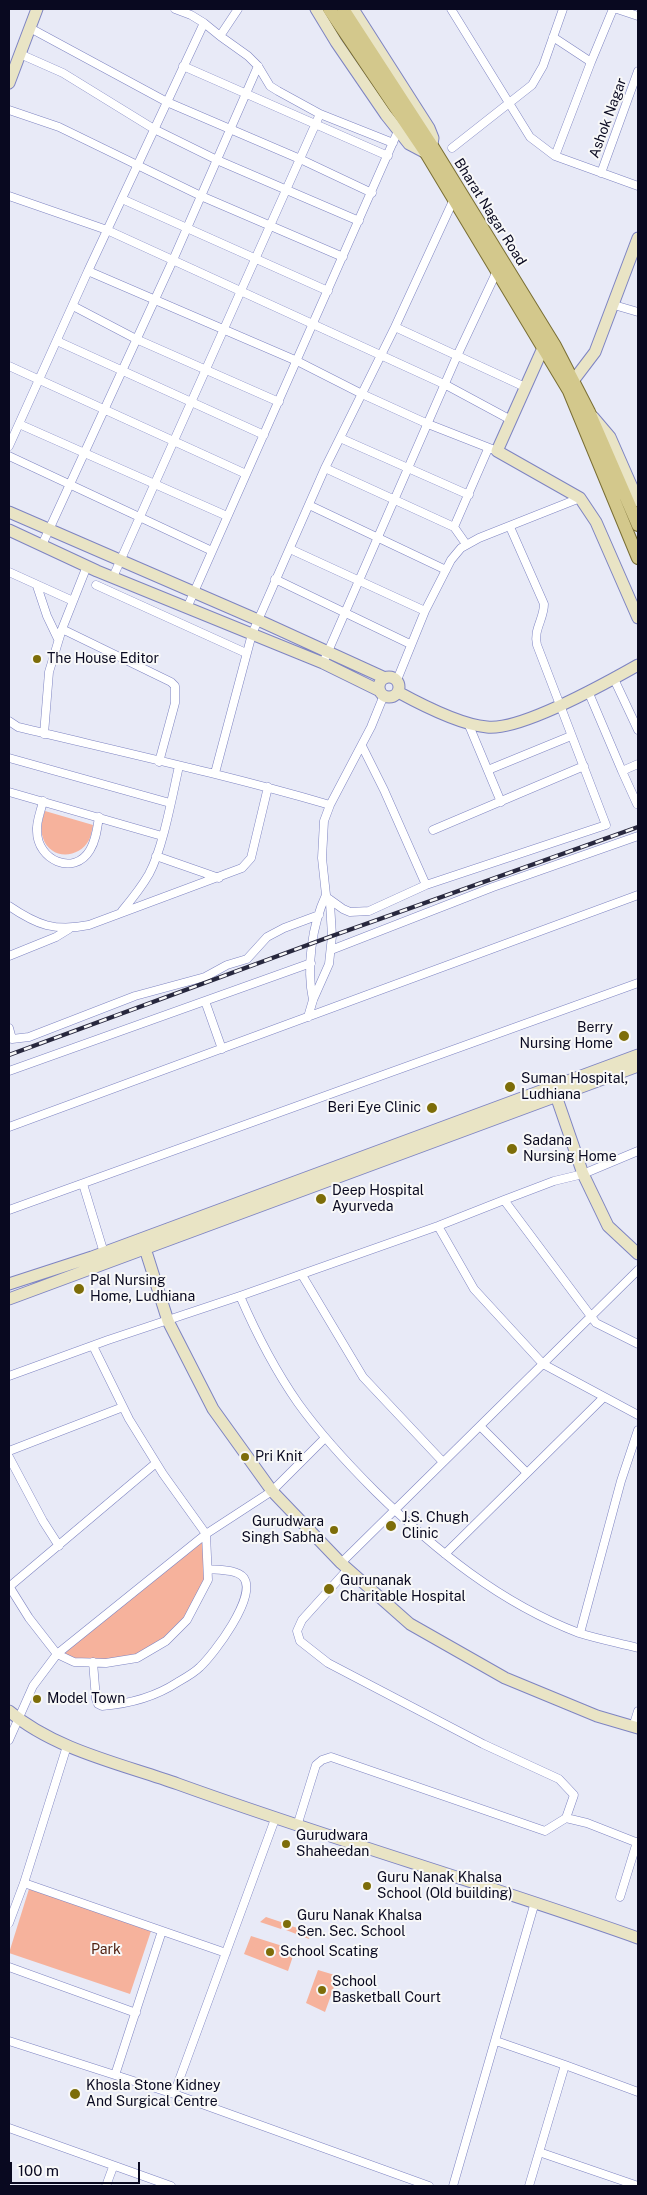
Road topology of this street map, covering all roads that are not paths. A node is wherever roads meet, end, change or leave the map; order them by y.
1 (37, 9) edge
2 (175, 9) edge
3 (238, 9) edge
4 (316, 9) edge
5 (329, 9) edge
6 (343, 9) edge
7 (353, 9) edge
8 (563, 9) edge
9 (613, 9) edge
10 (617, 9) edge
11 (454, 10) edge
12 (638, 16) edge
13 (204, 24) junction
14 (30, 28) junction
15 (220, 36) junction
16 (553, 37) junction
17 (20, 54) junction
18 (590, 62) junction
19 (183, 66) junction
20 (258, 66) junction
21 (638, 70) edge
22 (9, 83) edge
23 (247, 94) junction
24 (167, 102) junction
25 (510, 104) junction
26 (9, 110) edge
27 (320, 114) junction
28 (315, 124) junction
29 (231, 128) junction
30 (154, 129) junction
31 (398, 131) junction
32 (393, 144) junction
33 (426, 145) junction
34 (452, 148) dead end
35 (388, 156) junction
36 (555, 156) junction
37 (300, 159) junction
38 (217, 160) junction
39 (139, 164) junction
40 (600, 173) junction
41 (638, 186) edge
42 (287, 189) junction
43 (372, 192) junction
44 (9, 196) edge
45 (202, 196) junction
46 (122, 199) junction
47 (454, 199) junction
48 (359, 221) junction
49 (271, 224) junction
50 (187, 228) junction
51 (107, 230) junction
52 (638, 238) edge
53 (343, 257) junction
54 (256, 258) junction
55 (173, 260) junction
56 (88, 270) junction
57 (497, 271) junction
58 (328, 290) junction
59 (241, 291) junction
60 (154, 299) junction
61 (614, 305) junction
62 (73, 306) junction
63 (638, 312) edge
64 (312, 324) junction
65 (395, 327) junction
66 (224, 329) junction
67 (136, 339) junction
68 (57, 342) junction
69 (543, 348) junction
70 (380, 355) junction
71 (458, 356) junction
72 (297, 361) junction
73 (9, 366) edge
74 (206, 370) junction
75 (122, 371) junction
76 (40, 379) junction
77 (572, 381) junction
78 (446, 385) junction
79 (525, 387) junction
80 (362, 394) junction
81 (192, 402) junction
82 (279, 402) junction
83 (104, 409) junction
84 (589, 412) junction
85 (511, 420) junction
86 (19, 424) junction
87 (428, 424) junction
88 (264, 435) junction
89 (594, 435) junction
90 (340, 438) junction
91 (174, 442) junction
92 (9, 446) edge
93 (493, 450) junction
94 (84, 453) junction
95 (9, 456) edge
96 (325, 468) junction
97 (408, 468) junction
98 (246, 474) junction
99 (154, 484) junction
100 (70, 485) junction
101 (470, 495) junction
102 (580, 498) junction
103 (394, 500) junction
104 (638, 501) edge
105 (309, 506) junction
106 (9, 512) edge
107 (227, 516) junction
108 (140, 518) junction
109 (638, 525) edge
110 (510, 527) junction
111 (454, 528) junction
112 (9, 530) edge
113 (50, 530) junction
114 (378, 538) junction
115 (466, 544) junction
116 (42, 545) junction
117 (290, 549) junction
118 (212, 551) junction
119 (638, 558) edge
120 (121, 561) junction
121 (87, 566) junction
122 (446, 570) junction
123 (9, 572) edge
124 (114, 577) junction
125 (275, 579) junction
126 (359, 580) junction
127 (96, 585) dead end
128 (37, 586) junction
129 (194, 592) junction
130 (73, 601) junction
131 (187, 608) junction
132 (425, 611) junction
133 (345, 612) junction
134 (638, 618) edge
135 (258, 620) junction
136 (62, 629) junction
137 (252, 634) junction
138 (58, 640) junction
139 (410, 644) junction
140 (328, 651) junction
141 (246, 653) junction
142 (323, 663) junction
143 (638, 664) edge
144 (614, 679) junction
145 (393, 683) junction
146 (588, 692) junction
147 (382, 693) junction
148 (559, 706) junction
149 (468, 723) junction
150 (10, 726) edge
151 (638, 730) edge
152 (44, 734) junction
153 (571, 736) junction
154 (362, 746) junction
155 (9, 758) edge
156 (159, 762) junction
157 (638, 764) edge
158 (179, 766) junction
159 (584, 766) junction
160 (488, 770) junction
161 (622, 771) junction
162 (215, 773) junction
163 (268, 787) junction
164 (9, 792) edge
165 (43, 802) junction
166 (500, 802) junction
167 (170, 803) junction
168 (637, 804) dead end
169 (330, 805) junction
170 (99, 817) junction
171 (433, 830) dead end
172 (162, 836) junction
173 (638, 836) edge
174 (156, 856) junction
175 (219, 878) junction
176 (426, 884) junction
177 (638, 895) edge
178 (328, 897) junction
179 (9, 906) edge
180 (122, 912) junction
181 (319, 915) junction
182 (69, 929) junction
183 (331, 950) junction
184 (9, 956) edge
185 (311, 963) junction
186 (638, 983) edge
187 (313, 1000) junction
188 (206, 1001) junction
189 (308, 1017) junction
190 (9, 1028) edge
191 (10, 1037) edge
192 (222, 1049) junction
193 (638, 1055) edge
194 (638, 1066) edge
195 (9, 1071) edge
196 (555, 1091) junction
197 (9, 1127) edge
198 (638, 1152) edge
199 (583, 1174) junction
200 (83, 1184) junction
201 (504, 1200) junction
202 (9, 1210) edge
203 (438, 1226) junction
204 (143, 1244) junction
205 (104, 1253) junction
206 (638, 1254) edge
207 (638, 1270) edge
208 (302, 1275) junction
209 (9, 1284) edge
210 (240, 1296) junction
211 (9, 1298) edge
212 (591, 1317) junction
213 (168, 1321) junction
214 (638, 1344) edge
215 (93, 1346) junction
216 (543, 1364) junction
217 (9, 1376) edge
218 (604, 1397) junction
219 (122, 1407) junction
220 (638, 1415) edge
221 (480, 1426) junction
222 (638, 1430) edge
223 (324, 1438) junction
224 (9, 1451) edge
225 (9, 1457) edge
226 (443, 1462) junction
227 (156, 1463) junction
228 (526, 1472) junction
229 (272, 1491) junction
230 (394, 1510) junction
231 (206, 1534) junction
232 (59, 1546) junction
233 (445, 1554) junction
234 (345, 1566) junction
235 (208, 1569) junction
236 (9, 1587) edge
237 (580, 1633) junction
238 (638, 1648) edge
239 (57, 1654) junction
240 (94, 1662) junction
241 (9, 1711) edge
242 (638, 1711) edge
243 (19, 1719) junction
244 (636, 1728) edge
245 (9, 1740) edge
246 (67, 1746) junction
247 (566, 1818) junction
248 (275, 1819) junction
249 (297, 1826) junction
250 (637, 1842) edge
251 (24, 1883) junction
252 (620, 1897) dead end
253 (535, 1902) junction
254 (9, 1923) edge
255 (162, 1932) junction
256 (638, 1938) edge
257 (226, 1953) junction
258 (9, 1967) edge
259 (136, 2013) junction
260 (9, 2041) edge
261 (496, 2041) junction
262 (565, 2065) junction
263 (115, 2075) junction
264 (638, 2092) edge
265 (174, 2094) junction
266 (9, 2128) edge
267 (539, 2152) junction
268 (113, 2167) junction
269 (106, 2186) edge
270 (171, 2186) edge
271 (429, 2186) edge
272 (453, 2186) edge
273 (529, 2186) edge
274 (638, 2186) edge

1 - 14 street
2 - 13 street
3 - 15 street
4 - 31 street
5 - 33 main road
6 - 33 main road
7 - 33 street, Bharat Nagar Road
8 - 16 street
9 - 18 street
10 - 12 street
11 - 25 street
13 - 15 street
13 - 19 street
14 - 17 street
14 - 24 street
15 - 20 street
16 - 18 street
16 - 25 street
17 - 22 street
17 - 30 street
18 - 36 street
19 - 23 street
19 - 24 street
20 - 23 street
20 - 27 street
21 - 40 street, Ashok Nagar
23 - 28 street
23 - 29 street
24 - 29 street
24 - 30 street
25 - 34 street
25 - 36 street
26 - 39 street
27 - 28 street
27 - 32 street
28 - 35 street
28 - 37 street
29 - 37 street
29 - 38 street
30 - 38 street
30 - 39 street
31 - 32 street
31 - 33 street
32 - 35 street
33 - 47 main road, Bharat Nagar Road
33 - 77 main road, Bharat Nagar Road
35 - 43 street
36 - 40 street
37 - 42 street
37 - 43 street
38 - 42 street
38 - 45 street
39 - 45 street
39 - 46 street
40 - 41 street
42 - 48 street
42 - 49 street
43 - 48 street
44 - 51 street
45 - 49 street
45 - 50 street
46 - 50 street
46 - 51 street
47 - 57 main road, Bharat Nagar Road
47 - 65 street
48 - 53 street
49 - 53 street
49 - 54 street
50 - 54 street
50 - 55 street
51 - 55 street
51 - 56 street
52 - 61 street
53 - 58 street
54 - 58 street
54 - 59 street
55 - 59 street
55 - 60 street
56 - 60 street
56 - 62 street
57 - 69 main road, Bharat Nagar Road
57 - 71 street
58 - 64 street
59 - 64 street
59 - 66 street
60 - 66 street
60 - 67 street
61 - 63 street
61 - 77 street
62 - 67 street
62 - 68 street
64 - 70 street
64 - 72 street
65 - 70 street
65 - 71 street
66 - 72 street
66 - 74 street
67 - 74 street
67 - 75 street
68 - 75 street
68 - 76 street
69 - 79 street
69 - 89 main road, Bharat Nagar Road
70 - 78 street
70 - 80 street
71 - 78 street
71 - 79 street
72 - 80 street
72 - 82 street
73 - 76 street
74 - 81 street
74 - 82 street
75 - 81 street
75 - 83 street
76 - 83 street
76 - 86 street
77 - 84 main road, Bharat Nagar Road
78 - 85 street
78 - 87 street
79 - 85 street
80 - 87 street
80 - 90 street
81 - 88 street
81 - 91 street
82 - 88 street
83 - 91 street
83 - 94 street
84 - 89 main road, Bharat Nagar Road
84 - 104 street
85 - 93 street
86 - 92 street
86 - 94 street
87 - 93 street
87 - 97 street
88 - 98 street
89 - 109 main road
89 - 119 main road
90 - 96 street
90 - 97 street
91 - 98 street
91 - 99 street
93 - 101 street
93 - 102 street
94 - 99 street
94 - 100 street
95 - 100 street
96 - 103 street
96 - 105 street
97 - 101 street
97 - 103 street
98 - 107 street
99 - 107 street
99 - 108 street
100 - 108 street
100 - 113 street
101 - 111 street
102 - 110 street
102 - 134 street
103 - 111 street
103 - 114 street
105 - 114 street
105 - 117 street
106 - 113 street
107 - 118 street
108 - 118 street
108 - 120 street
110 - 115 street
110 - 148 street
111 - 115 street
112 - 116 street
113 - 116 street
113 - 120 street
114 - 122 street
114 - 126 street
115 - 122 street
116 - 121 street
117 - 125 street
117 - 126 street
118 - 129 street
120 - 124 street
120 - 129 street
121 - 124 street
121 - 130 street
122 - 132 street
123 - 128 street
124 - 131 street
125 - 133 street
125 - 135 street
126 - 132 street
126 - 133 street
127 - 141 street
128 - 130 street
128 - 138 street
129 - 131 street
129 - 135 street
130 - 136 street
131 - 137 street
132 - 139 street
133 - 139 street
133 - 140 street
135 - 137 street
135 - 140 street
136 - 138 street
136 - 156 street
137 - 141 street
137 - 142 street
138 - 152 street
139 - 145 street
140 - 142 street
140 - 145 street
141 - 162 street
142 - 147 street
143 - 144 street
144 - 146 street
144 - 151 street
145 - 147 street
145 - 147 street
145 - 149 street
146 - 148 street
146 - 161 street
147 - 154 street
148 - 149 street
148 - 153 street
149 - 160 street
150 - 152 street
152 - 156 street
153 - 159 street
153 - 160 street
154 - 169 street
154 - 176 street
155 - 167 street
156 - 158 street
157 - 161 street
158 - 162 street
158 - 167 street
159 - 166 street
159 - 176 street
160 - 166 street
161 - 168 street
162 - 163 street
163 - 169 street
163 - 175 street
164 - 165 street
165 - 170 street
165 - 170 street
166 - 171 street
167 - 172 street
169 - 178 street
170 - 172 street
172 - 174 street
173 - 183 street
174 - 175 street
174 - 180 street
175 - 180 street
176 - 178 street
177 - 189 street
178 - 181 street
178 - 183 street
179 - 182 street
180 - 182 street
181 - 185 street
181 - 191 street
182 - 184 street
183 - 187 street
185 - 187 street
185 - 188 street
186 - 200 street
187 - 189 street
188 - 192 street
188 - 195 street
189 - 192 street
190 - 191 street
192 - 197 street
193 - 196 street
194 - 196 street
196 - 199 street
196 - 204 street
198 - 199 street
199 - 201 street
199 - 206 street
200 - 202 street
200 - 205 street
201 - 203 street
201 - 212 street
203 - 208 street
203 - 216 street
204 - 205 street
204 - 211 street
204 - 213 street
205 - 209 street
207 - 212 street
208 - 210 street
208 - 226 street
210 - 213 street
210 - 223 street
212 - 214 street
212 - 216 street
213 - 215 street
213 - 229 street
215 - 217 street
215 - 219 street
216 - 218 street
216 - 221 street
218 - 220 street
218 - 228 street
219 - 224 street
219 - 227 street
221 - 226 street
221 - 228 street
222 - 237 street
223 - 229 street
223 - 230 street
225 - 232 street
226 - 230 street
227 - 231 street
227 - 232 street
228 - 233 street
229 - 231 street
229 - 234 street
230 - 233 street
230 - 234 street
231 - 235 street
231 - 239 street
232 - 236 street
233 - 237 street
234 - 244 street
234 - 247 street
235 - 240 street
235 - 240 street
236 - 239 street
237 - 238 street
239 - 240 street
239 - 243 street
241 - 243 street
242 - 244 street
243 - 245 street
243 - 246 street
246 - 248 street
246 - 251 street
247 - 249 street
247 - 250 street
248 - 249 street
248 - 257 street
249 - 253 street
250 - 252 street
251 - 254 street
251 - 255 street
253 - 256 street
253 - 261 street
255 - 257 street
255 - 259 street
257 - 265 street
258 - 259 street
259 - 263 street
260 - 263 street
261 - 262 street
261 - 272 street
262 - 264 street
262 - 267 street
263 - 265 street
265 - 271 street
266 - 268 street
267 - 273 street
267 - 274 street
268 - 269 street
268 - 270 street

